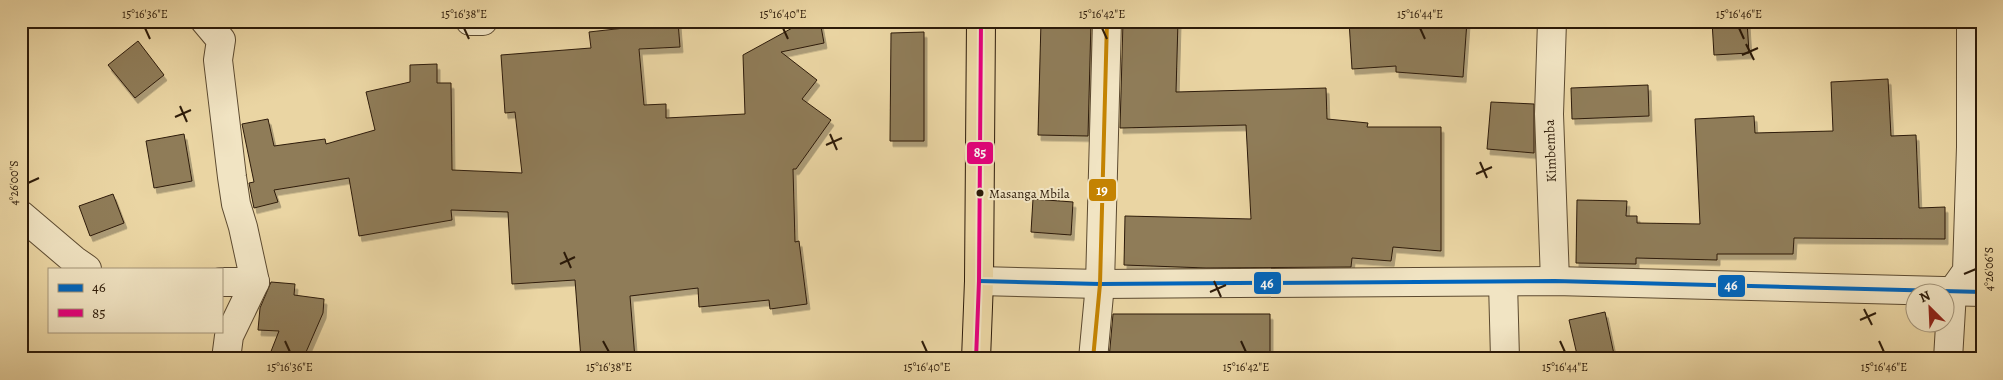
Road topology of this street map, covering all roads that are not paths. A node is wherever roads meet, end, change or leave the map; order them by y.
1 (205, 21) edge
2 (470, 21) edge
3 (483, 21) edge
4 (981, 21) edge
5 (1107, 21) edge
6 (1552, 21) edge
7 (1971, 21) edge
8 (21, 215) edge
9 (86, 268) edge
10 (979, 281) junction
11 (1555, 281) junction
12 (222, 282) edge
13 (255, 282) junction
14 (1504, 282) junction
15 (1100, 284) junction
16 (1956, 287) edge
17 (1906, 291) edge
18 (1956, 292) edge
19 (1982, 292) edge
20 (1950, 332) edge
21 (226, 359) edge
22 (976, 359) edge
23 (1093, 359) edge
24 (1504, 359) edge
25 (1948, 359) edge

1 - 13 street
2 - 3 street
4 - 10 highway
5 - 15 street
6 - 11 street, Kimbemba
7 - 16 street
8 - 9 street
10 - 15 street
10 - 22 highway
11 - 14 street
11 - 17 street
12 - 13 street
13 - 21 street
14 - 15 street
14 - 24 street
15 - 23 street
18 - 19 street
20 - 25 street

